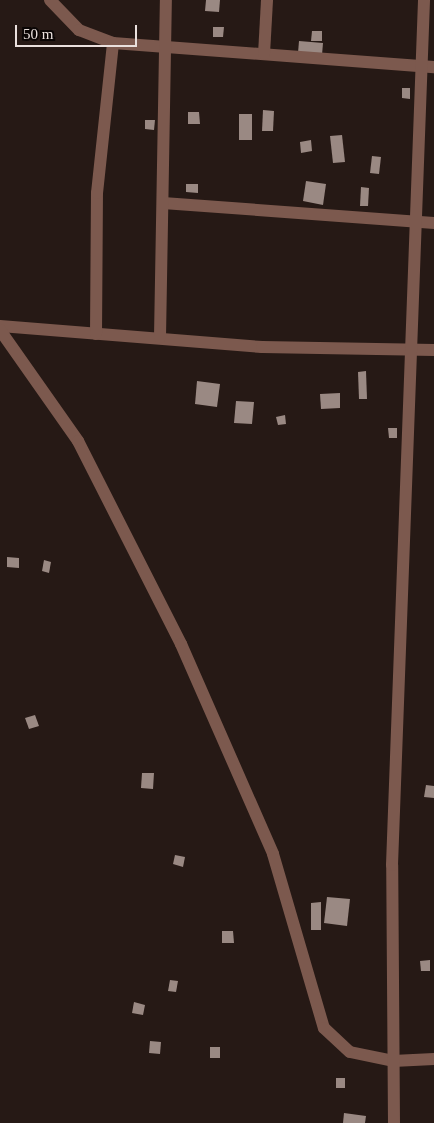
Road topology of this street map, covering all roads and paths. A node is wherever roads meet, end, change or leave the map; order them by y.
1 (50, 0) edge
2 (166, 0) edge
3 (267, 0) edge
4 (424, 0) edge
5 (113, 43) junction
6 (166, 47) junction
7 (264, 54) junction
8 (428, 66) edge
9 (163, 203) junction
10 (416, 221) junction
11 (434, 223) edge
12 (0, 326) edge
13 (0, 330) edge
14 (96, 334) junction
15 (160, 337) junction
16 (411, 349) junction
17 (434, 350) edge
18 (434, 1059) edge
19 (393, 1061) junction
20 (394, 1123) edge

1 - 5 street
2 - 6 street
3 - 7 street
4 - 8 street
5 - 6 street
5 - 14 street
6 - 7 street
6 - 9 street
7 - 8 street
8 - 10 street
9 - 10 street
9 - 15 street
10 - 11 street
10 - 16 street
12 - 14 street
13 - 19 street
14 - 15 street
15 - 16 street
16 - 17 street
16 - 19 street
18 - 19 street
19 - 20 street

